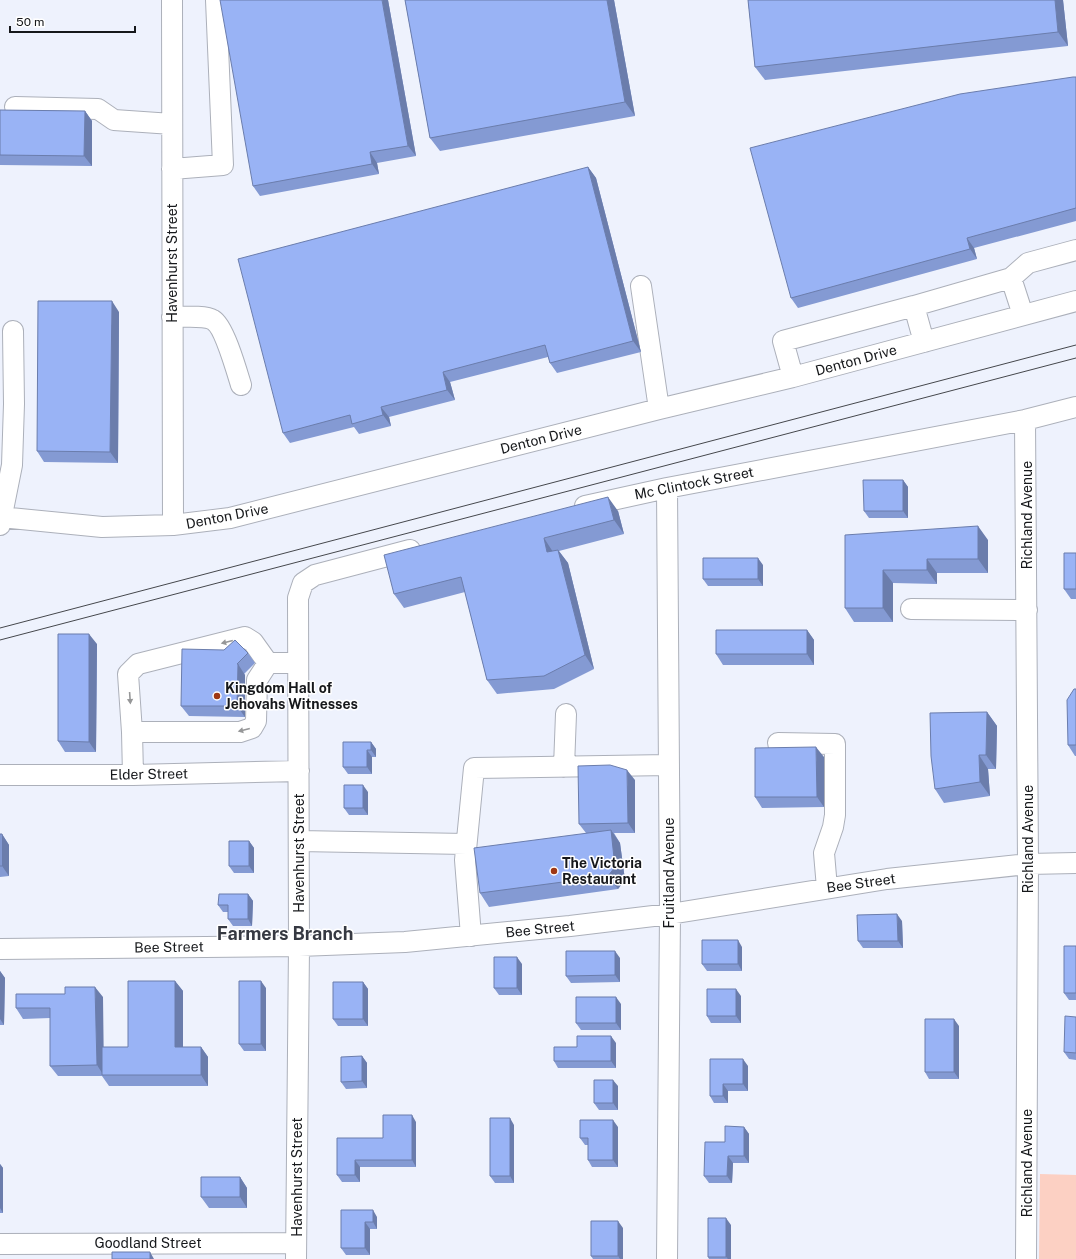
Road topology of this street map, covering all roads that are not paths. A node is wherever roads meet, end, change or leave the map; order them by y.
1 (174, 0) edge
2 (216, 0) edge
3 (15, 107) dead end
4 (172, 124) junction
5 (172, 168) junction
6 (1076, 250) edge
7 (1011, 278) junction
8 (641, 286) dead end
9 (1076, 301) edge
10 (914, 306) junction
11 (1023, 315) junction
12 (172, 317) junction
13 (13, 331) dead end
14 (924, 342) junction
15 (793, 377) junction
16 (241, 385) dead end
17 (1076, 406) edge
18 (659, 409) junction
19 (1026, 420) junction
20 (667, 488) junction
21 (565, 511) edge
22 (0, 520) edge
23 (173, 525) junction
24 (428, 545) edge
25 (911, 609) dead end
26 (1027, 610) junction
27 (268, 662) junction
28 (298, 662) junction
29 (566, 714) dead end
30 (132, 732) junction
31 (778, 743) dead end
32 (669, 765) junction
33 (564, 767) junction
34 (299, 772) junction
35 (0, 775) edge
36 (133, 775) junction
37 (299, 841) junction
38 (466, 844) junction
39 (1076, 863) edge
40 (1028, 864) junction
41 (827, 888) junction
42 (670, 914) junction
43 (471, 936) junction
44 (299, 946) junction
45 (0, 949) edge
46 (0, 1244) edge
47 (68, 1251) edge
48 (234, 1251) edge
49 (296, 1251) edge
50 (667, 1259) edge
51 (1026, 1259) edge

1 - 4 street, Havenhurst Street
2 - 5 street
3 - 4 street
4 - 5 street, Havenhurst Street
5 - 12 street, Havenhurst Street
6 - 7 street
7 - 10 street
7 - 11 street
8 - 18 street
9 - 11 street, Denton Drive
10 - 14 street
10 - 15 street
11 - 14 street, Denton Drive
12 - 16 street
12 - 23 street, Havenhurst Street
13 - 22 street
14 - 15 street, Denton Drive
15 - 18 street, Denton Drive
17 - 19 street, Mc Clintock Street
18 - 23 street, Denton Drive
19 - 20 street, Mc Clintock Street
19 - 26 street, Richland Avenue
20 - 21 street, Mc Clintock Street
20 - 32 street, Fruitland Avenue
22 - 23 street, Denton Drive
24 - 28 street, Havenhurst Street
25 - 26 street
26 - 40 street, Richland Avenue
27 - 28 street
27 -> 30 street
27 -> 30 street
28 - 34 street, Havenhurst Street
29 - 33 street
30 - 36 street
31 - 41 street
32 - 33 street
32 - 42 street, Fruitland Avenue
33 - 38 street
34 - 36 street, Elder Street
34 - 37 street, Havenhurst Street
35 - 36 street, Elder Street
37 - 38 street
37 - 44 street, Havenhurst Street
38 - 43 street
39 - 40 street, Bee Street
40 - 41 street, Bee Street
40 - 51 street, Richland Avenue
41 - 42 street, Bee Street
42 - 43 street, Bee Street
42 - 50 street, Fruitland Avenue
43 - 44 street, Bee Street
44 - 45 street, Bee Street
44 - 49 street, Havenhurst Street
46 - 47 street, Goodland Street
47 - 48 street, Goodland Street
48 - 49 street, Goodland Street

